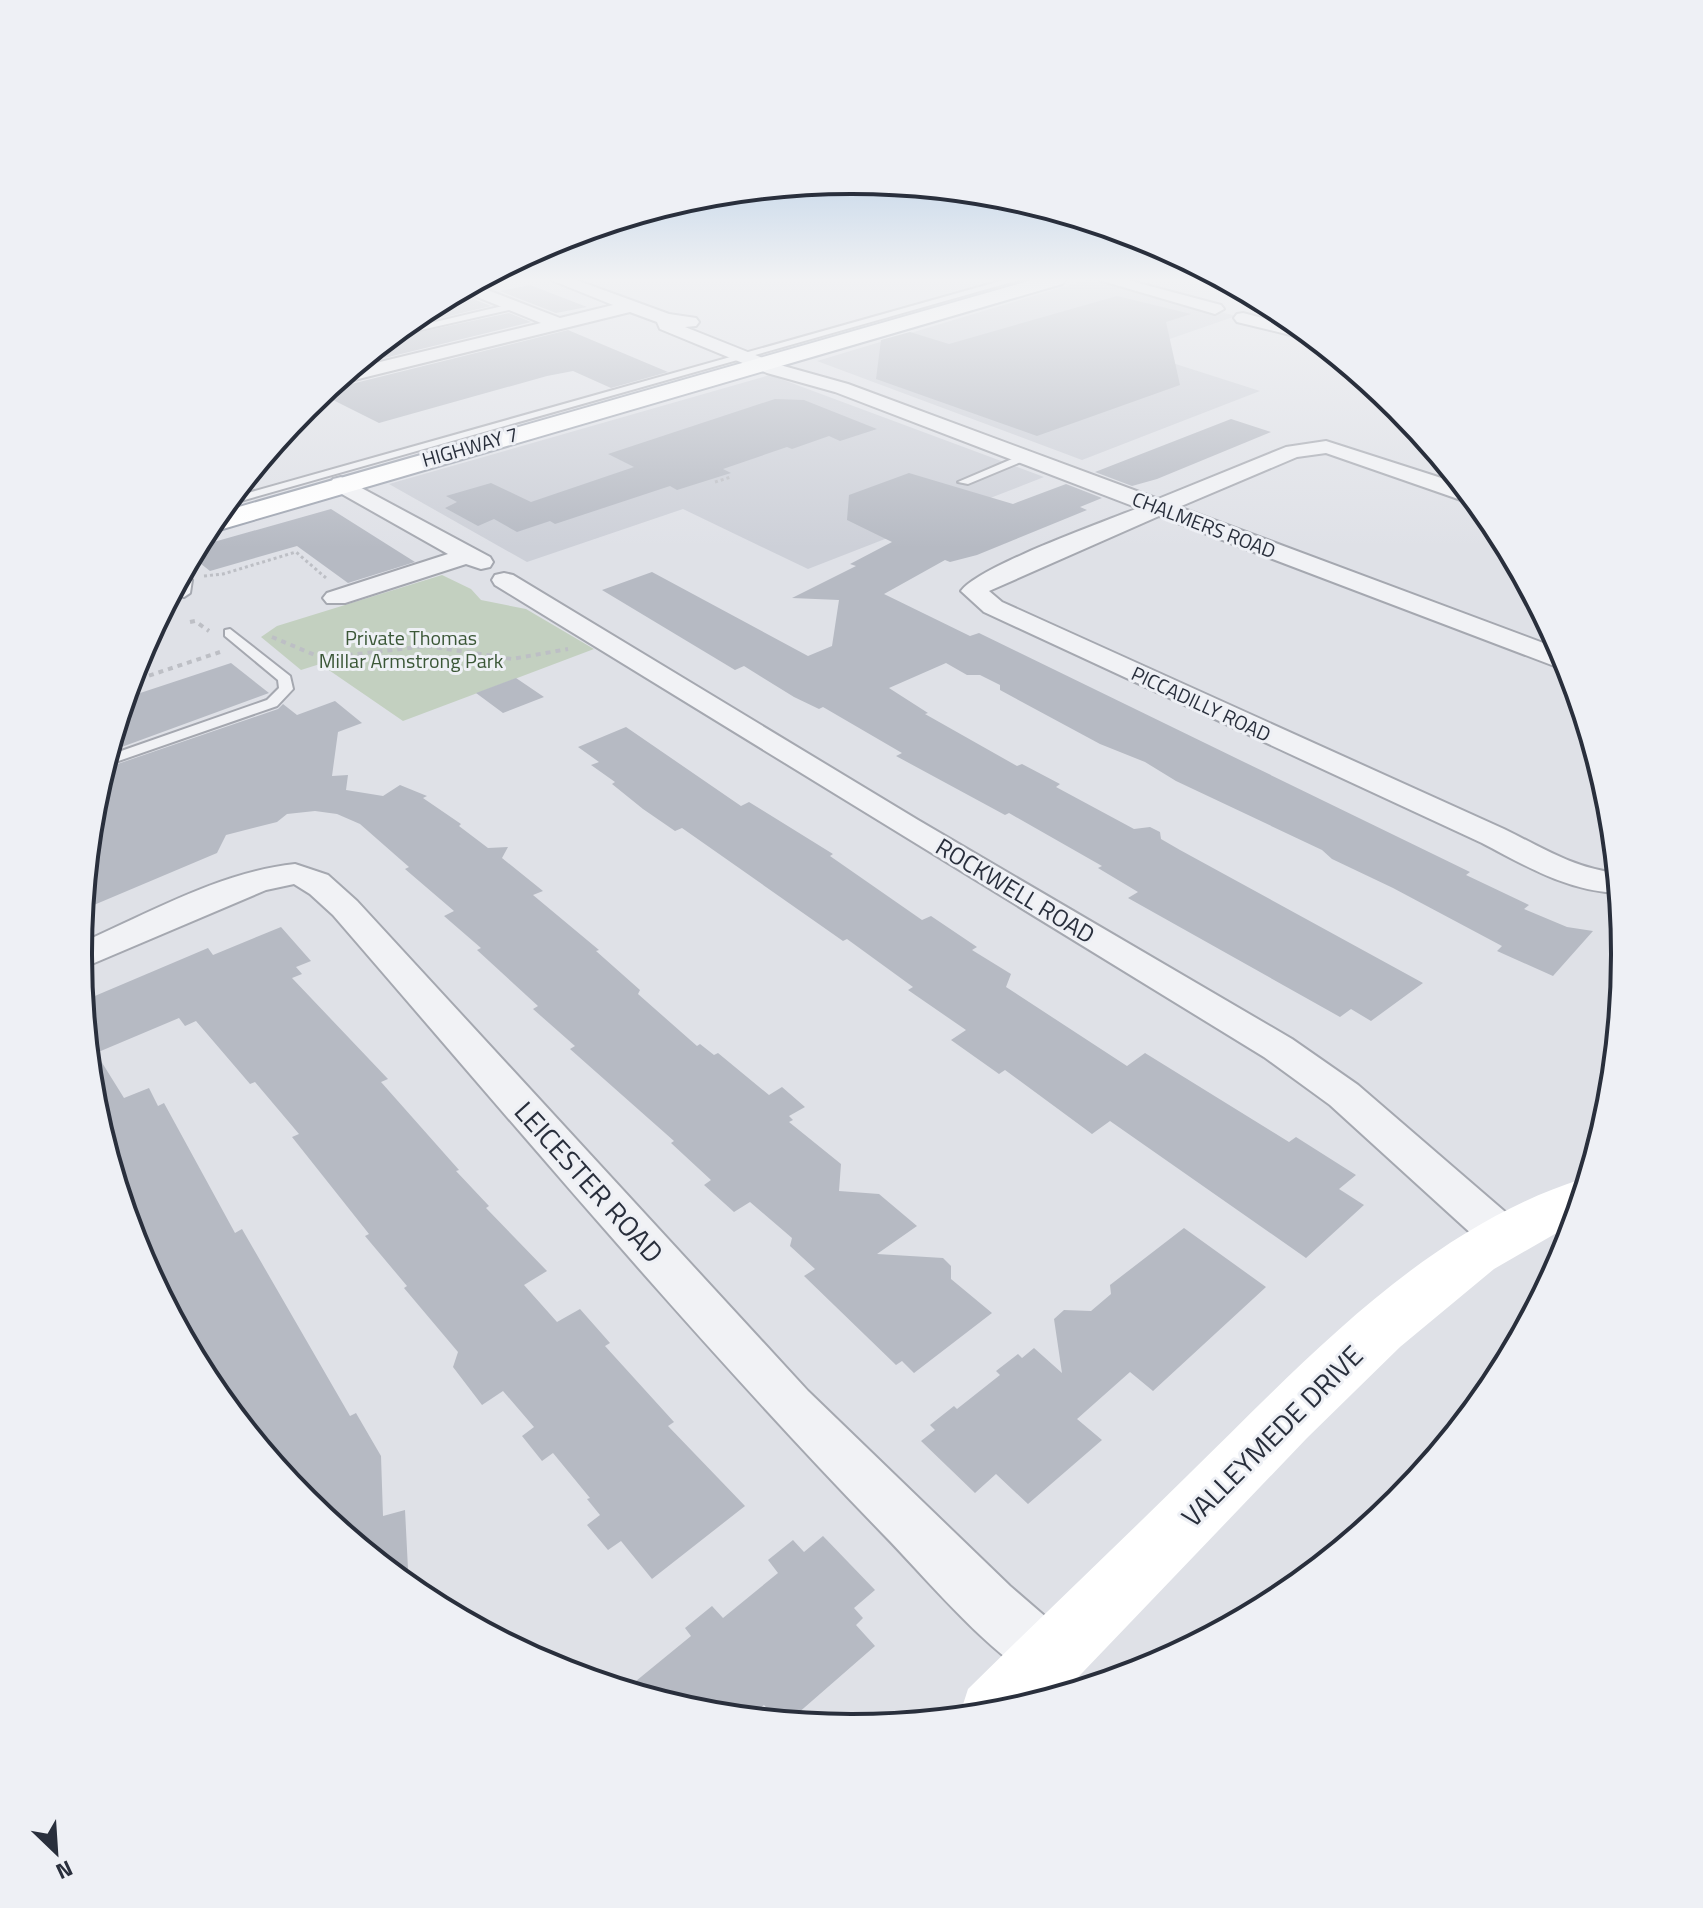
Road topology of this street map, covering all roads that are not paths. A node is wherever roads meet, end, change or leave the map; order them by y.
1 (385, 369) edge
2 (443, 369) edge
3 (694, 369) edge
4 (701, 369) edge
5 (706, 369) edge
6 (792, 369) edge
7 (363, 373) edge
8 (347, 387) edge
9 (1024, 457) junction
10 (260, 479) edge
11 (964, 482) dead end
12 (341, 484) junction
13 (1451, 489) edge
14 (245, 498) edge
15 (1156, 507) junction
16 (231, 517) edge
17 (484, 566) junction
18 (334, 590) road end
19 (230, 633) dead end
20 (1549, 654) edge
21 (118, 757) edge
22 (1607, 883) edge
23 (92, 952) edge
24 (1569, 1203) edge
25 (1502, 1235) junction
26 (1049, 1657) junction
27 (1010, 1697) edge

1 - 7 street
2 - 8 street
3 - 10 main road, HIGHWAY 7
4 - 14 lane
5 - 12 main road, HIGHWAY 7
6 - 9 street, CHALMERS ROAD
9 - 11 lane
9 - 15 street, CHALMERS ROAD
12 - 16 main road, HIGHWAY 7
12 - 17 street, ROCKWELL ROAD
13 - 15 street
15 - 20 street, CHALMERS ROAD
15 - 22 street, PICCADILLY ROAD
17 - 18 street
17 - 25 street, ROCKWELL ROAD
19 - 21 lane
23 - 26 street, LEICESTER ROAD
24 - 25 main road, VALLEYMEDE DRIVE
25 - 26 main road, VALLEYMEDE DRIVE
26 - 27 main road, VALLEYMEDE DRIVE

